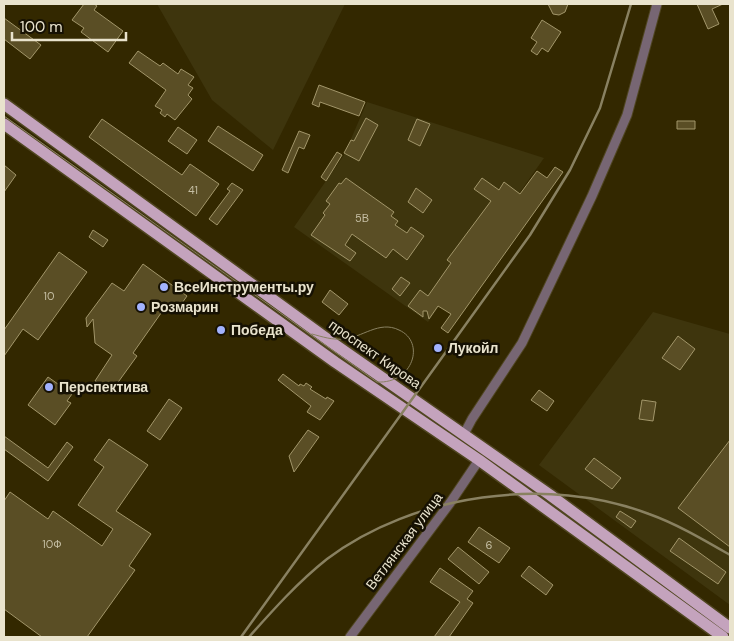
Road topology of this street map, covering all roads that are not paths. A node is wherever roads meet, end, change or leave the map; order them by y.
1 (657, 4) edge
2 (4, 104) edge
3 (4, 124) edge
4 (55, 142) junction
5 (46, 153) junction
6 (464, 434) junction
7 (479, 460) junction
8 (730, 628) edge
9 (350, 637) edge
10 (723, 637) edge

1 - 6 street
2 - 4 main road, проспект Кирова
3 - 5 main road, проспект Кирова
4 - 5 main road
4 - 6 main road, проспект Кирова
5 - 7 main road, проспект Кирова
6 - 8 main road, проспект Кирова
7 - 9 street, Ветлянская улица
7 - 10 main road, проспект Кирова

